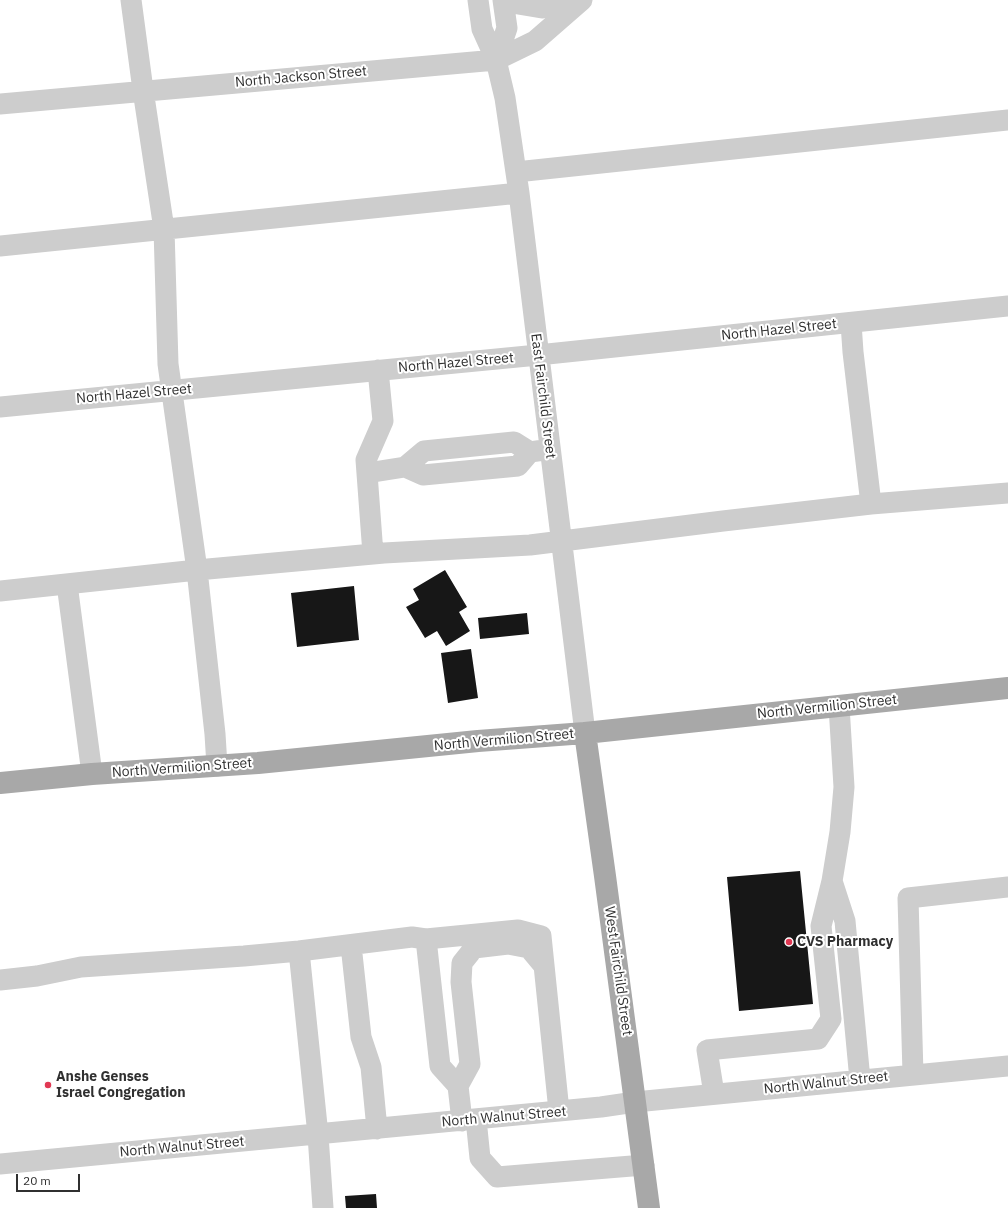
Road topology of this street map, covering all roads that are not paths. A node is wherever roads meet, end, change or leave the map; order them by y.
1 (132, 0) edge
2 (478, 0) edge
3 (503, 0) edge
4 (512, 0) edge
5 (581, 0) edge
6 (496, 60) junction
7 (143, 90) junction
8 (0, 104) edge
9 (1008, 120) edge
10 (516, 172) junction
11 (518, 193) junction
12 (164, 229) junction
13 (0, 246) edge
14 (1008, 306) edge
15 (851, 323) junction
16 (538, 355) junction
17 (378, 370) junction
18 (172, 390) junction
19 (0, 407) edge
20 (540, 450) junction
21 (367, 473) junction
22 (1008, 493) edge
23 (871, 504) junction
24 (561, 542) junction
25 (373, 554) junction
26 (196, 570) junction
27 (67, 584) junction
28 (0, 591) edge
29 (1008, 688) edge
30 (839, 706) junction
31 (585, 733) junction
32 (217, 766) junction
33 (92, 774) junction
34 (0, 782) edge
35 (832, 881) junction
36 (1008, 887) edge
37 (426, 940) junction
38 (351, 945) junction
39 (298, 951) junction
40 (544, 966) junction
41 (0, 980) edge
42 (1008, 1066) edge
43 (913, 1074) junction
44 (860, 1080) junction
45 (458, 1086) junction
46 (714, 1094) junction
47 (635, 1102) junction
48 (559, 1111) junction
49 (469, 1120) junction
50 (377, 1129) junction
51 (318, 1135) junction
52 (0, 1164) edge
53 (644, 1166) junction
54 (323, 1208) edge
55 (649, 1208) edge

1 - 7 street
2 - 6 street, East Fairchild Street
3 - 6 street
4 - 5 street
5 - 6 street, North Jackson Street
6 - 7 street, North Jackson Street
6 - 10 street, East Fairchild Street
7 - 8 street, North Jackson Street
7 - 12 street
9 - 10 street
10 - 11 street, East Fairchild Street
11 - 12 street
11 - 16 street, East Fairchild Street
12 - 13 street
12 - 18 street
14 - 15 street, North Hazel Street
15 - 16 street, North Hazel Street
15 - 23 street
16 - 17 street, North Hazel Street
16 - 20 street, East Fairchild Street
17 - 18 street, North Hazel Street
17 - 21 street
18 - 19 street, North Hazel Street
18 - 26 street
20 - 21 street
20 - 24 street, East Fairchild Street
21 - 25 street
22 - 23 street
23 - 24 street
24 - 25 street
24 - 31 street, East Fairchild Street
25 - 26 street
26 - 27 street
26 - 32 street
27 - 28 street
27 - 33 street
29 - 30 main road, North Vermilion Street
30 - 31 main road, North Vermilion Street
30 - 35 street
31 - 32 main road, North Vermilion Street
31 - 47 main road, West Fairchild Street
32 - 33 main road, North Vermilion Street
33 - 34 main road, North Vermilion Street
35 - 44 street
35 - 46 street
36 - 43 street
37 - 38 street
37 - 40 street
37 - 45 street
38 - 39 street
38 - 50 street
39 - 41 street
39 - 51 street
40 - 45 street
40 - 48 street
42 - 43 street, North Walnut Street
43 - 44 street, North Walnut Street
44 - 46 street, North Walnut Street
45 - 49 street
46 - 47 street, North Walnut Street
47 - 48 street, North Walnut Street
47 - 53 main road, West Fairchild Street
48 - 49 street, North Walnut Street
49 - 50 street, North Walnut Street
49 - 53 street
50 - 51 street, North Walnut Street
51 - 52 street, North Walnut Street
51 - 54 street
53 - 55 main road, West Fairchild Street

